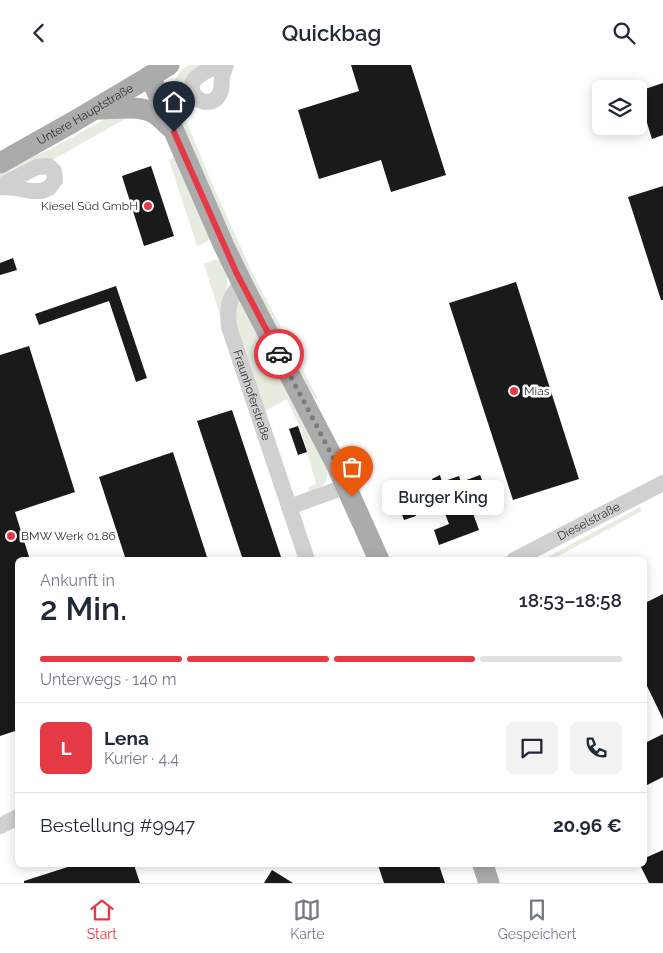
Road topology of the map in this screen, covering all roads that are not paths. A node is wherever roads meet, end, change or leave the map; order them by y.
1 (169, 65) edge
2 (218, 65) edge
3 (226, 65) edge
4 (150, 76) junction
5 (94, 109) junction
6 (174, 132) junction
7 (0, 163) edge
8 (243, 285) junction
9 (663, 483) edge
10 (347, 486) junction
11 (289, 507) junction
12 (306, 557) edge
13 (378, 557) edge
14 (520, 557) edge
15 (15, 818) edge
16 (0, 825) edge
17 (484, 867) edge
18 (489, 883) edge

1 - 4 main road, Untere Hauptstraße
2 - 3 street
4 - 5 main road, Untere Hauptstraße
4 - 6 main road
5 - 6 main road
5 - 7 main road, Untere Hauptstraße
6 - 8 main road
8 - 10 main road
8 - 11 street, Fraunhoferstraße
9 - 14 street, Dieselstraße
10 - 11 street
10 - 13 main road
11 - 12 street, Fraunhoferstraße
15 - 16 street
17 - 18 main road

